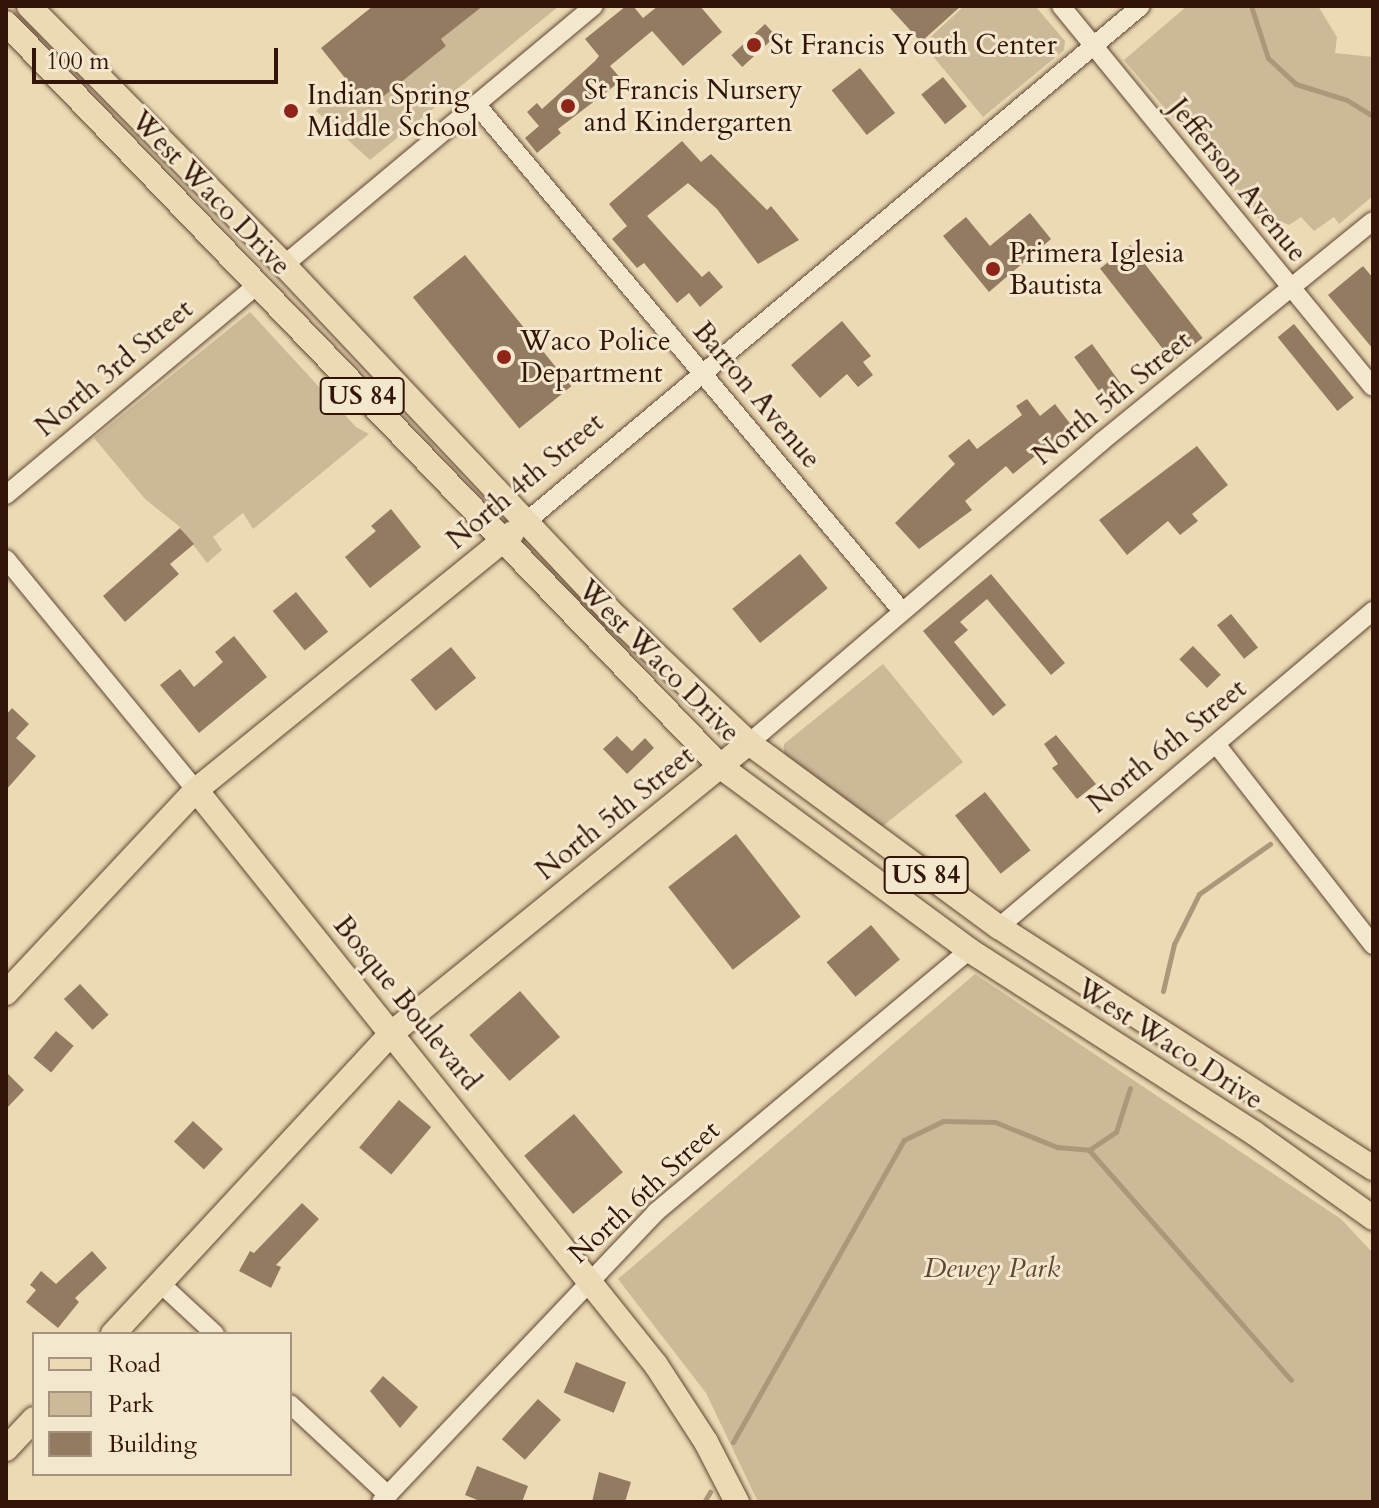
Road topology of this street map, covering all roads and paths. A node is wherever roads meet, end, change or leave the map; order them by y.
1 (29, 6) edge
2 (594, 6) edge
3 (1061, 6) edge
4 (1141, 6) edge
5 (6, 23) edge
6 (1093, 45) junction
7 (476, 104) junction
8 (1373, 221) edge
9 (284, 265) junction
10 (257, 285) junction
11 (1292, 291) junction
12 (701, 372) junction
13 (1373, 387) edge
14 (6, 495) edge
15 (527, 521) junction
16 (501, 542) junction
17 (6, 559) edge
18 (902, 611) junction
19 (1373, 611) edge
20 (749, 743) junction
21 (1216, 744) junction
22 (721, 767) junction
23 (196, 790) junction
24 (999, 927) junction
25 (1373, 945) edge
26 (969, 950) junction
27 (6, 993) edge
28 (393, 1032) junction
29 (1373, 1168) edge
30 (1373, 1218) edge
31 (589, 1280) junction
32 (160, 1283) junction
33 (115, 1332) edge
34 (213, 1332) edge
35 (292, 1406) edge
36 (32, 1421) edge
37 (6, 1449) edge
38 (385, 1498) edge
39 (737, 1502) edge

1 - 9 main road, West Waco Drive / US 84
2 - 7 street
3 - 6 street, Jefferson Avenue
4 - 6 street, North 4th Street
5 - 10 main road, West Waco Drive / US 84
6 - 11 street, Jefferson Avenue
6 - 12 street, North 4th Street
7 - 9 street
7 - 12 street, Barron Avenue
8 - 11 street, North 5th Street
9 - 15 main road, West Waco Drive / US 84
10 - 14 street, North 3rd Street
10 - 16 main road, West Waco Drive / US 84
11 - 13 street, Jefferson Avenue
11 - 18 street, North 5th Street
12 - 15 street, North 4th Street
12 - 18 street, Barron Avenue
15 - 16 main road, North 4th Street
15 - 20 main road, West Waco Drive / US 84
16 - 22 main road, West Waco Drive / US 84
16 - 23 main road, North 4th Street
17 - 23 street, Bosque Boulevard
18 - 20 street, North 5th Street
19 - 21 street, North 6th Street
20 - 22 main road, North 5th Street
20 - 24 main road, West Waco Drive / US 84
21 - 24 street, North 6th Street
21 - 25 street
22 - 26 main road, West Waco Drive / US 84
22 - 28 main road, North 5th Street
23 - 27 main road, North 4th Street
23 - 28 main road, Bosque Boulevard
24 - 29 main road, West Waco Drive / US 84
26 - 30 main road, West Waco Drive / US 84
26 - 31 street, North 6th Street
28 - 31 main road, Bosque Boulevard
28 - 32 main road, North 5th Street
31 - 38 street, North 6th Street
31 - 39 main road, Bosque Boulevard
32 - 33 main road, North 5th Street
32 - 34 street
35 - 38 street
36 - 37 main road

